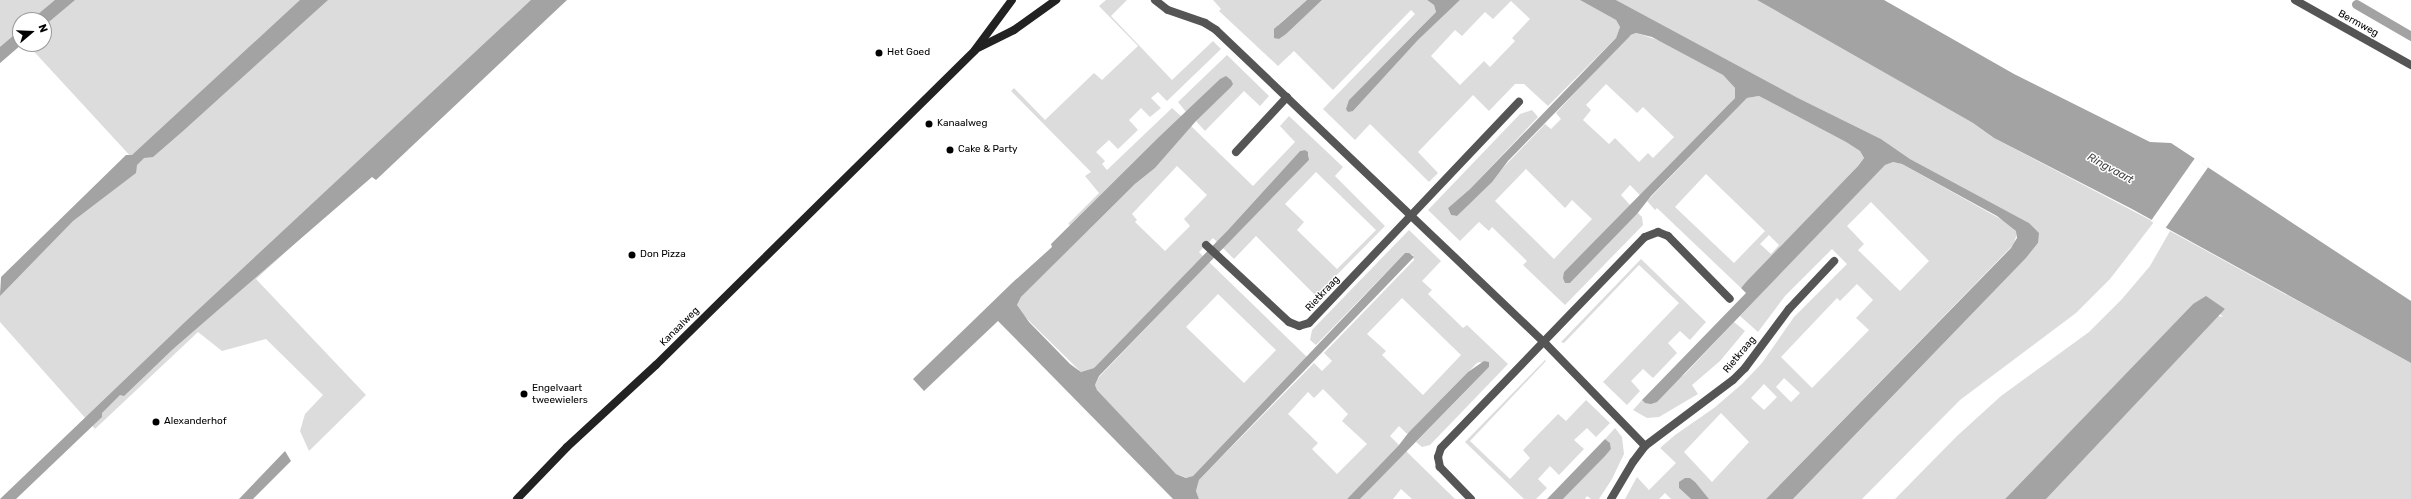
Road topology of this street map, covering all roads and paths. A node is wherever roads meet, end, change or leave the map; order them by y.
1 (1012, 0) edge
2 (1056, 0) edge
3 (1155, 0) edge
4 (2295, 0) edge
5 (975, 50) junction
6 (2411, 65) edge
7 (1287, 97) junction
8 (1519, 102) dead end
9 (1236, 152) dead end
10 (1412, 215) junction
11 (1206, 245) dead end
12 (1834, 261) dead end
13 (1730, 299) dead end
14 (1544, 342) junction
15 (1646, 446) junction
16 (517, 499) edge
17 (1471, 499) edge
18 (1611, 499) edge

1 - 5 main road, Kanaalweg
2 - 5 main road, Kanaalweg
3 - 7 street
4 - 6 street, Bermweg
5 - 16 main road, Kanaalweg
7 - 9 street
7 - 10 street
8 - 10 street, Rietkraag
10 - 11 street, Rietkraag
10 - 14 street
12 - 15 street, Rietkraag
13 - 14 street
14 - 15 street
14 - 17 street
15 - 18 street, Rietkraag

